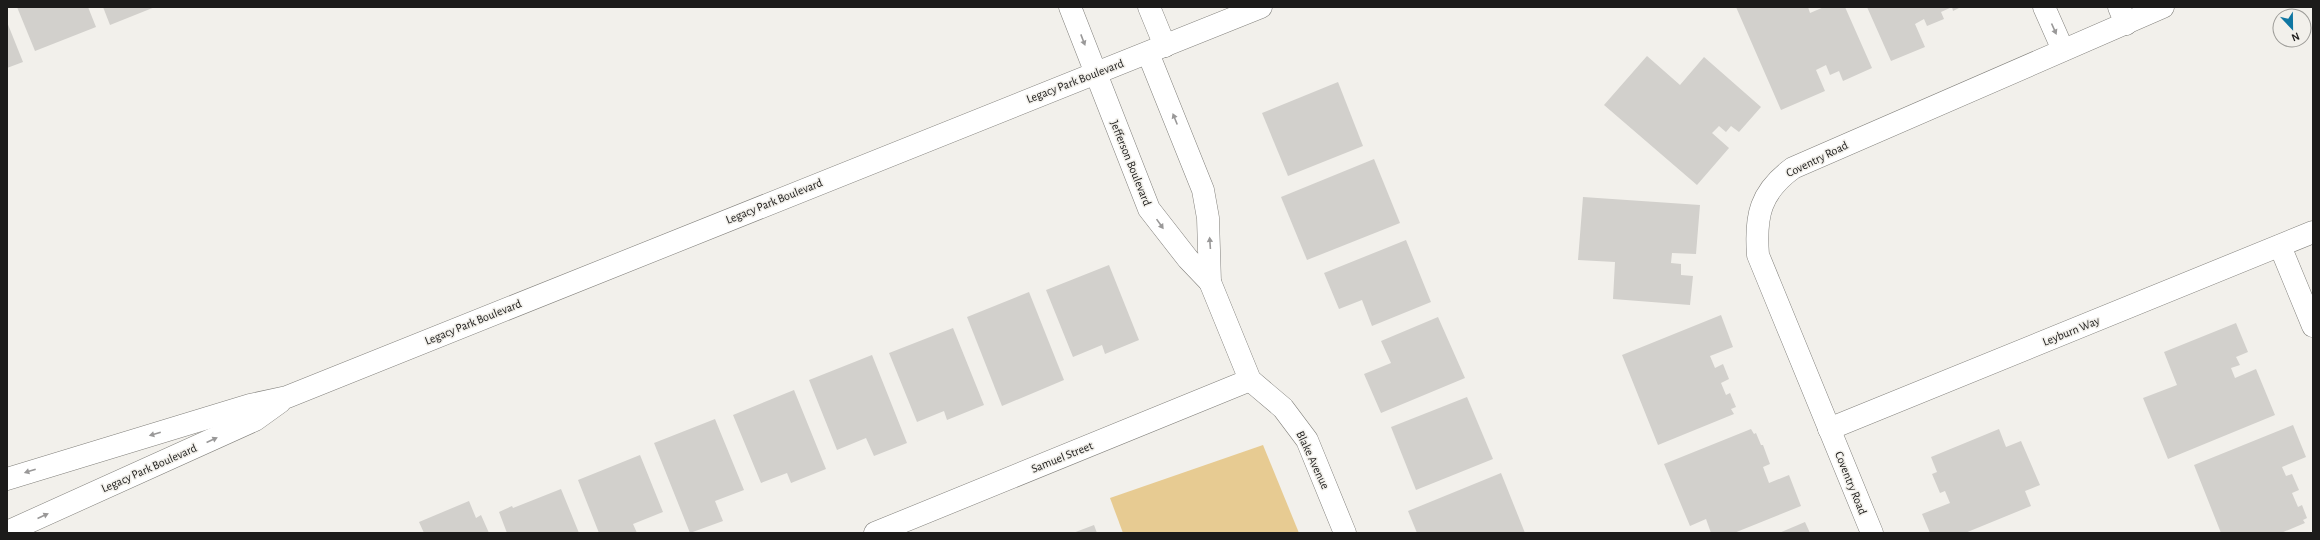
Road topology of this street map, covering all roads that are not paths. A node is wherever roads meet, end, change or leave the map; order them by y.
1 (1070, 7) edge
2 (1149, 7) edge
3 (1261, 7) edge
4 (2044, 7) edge
5 (2163, 7) edge
6 (2122, 15) edge
7 (1157, 49) junction
8 (2063, 50) junction
9 (1095, 73) junction
10 (2313, 232) edge
11 (2280, 246) junction
12 (1210, 282) junction
13 (2313, 326) edge
14 (1250, 380) junction
15 (287, 398) junction
16 (1829, 429) junction
17 (7, 479) edge
18 (7, 532) edge
19 (875, 533) edge
20 (1345, 533) edge
21 (1872, 533) edge

1 -> 9 street, Jefferson Boulevard
2 - 7 street, Jefferson Boulevard
3 - 7 street, Legacy Park Boulevard
4 -> 8 street
5 - 6 street, Coventry Road
6 - 8 street, Coventry Road
7 - 9 street, Legacy Park Boulevard
12 -> 7 street, Jefferson Boulevard
8 - 16 street, Coventry Road
9 -> 12 street, Jefferson Boulevard
9 - 15 street, Legacy Park Boulevard
10 - 11 street, Leyburn Way
11 - 13 street
11 - 16 street, Leyburn Way
12 - 14 street, Jefferson Boulevard
14 - 19 street, Samuel Street
14 - 20 street, Blake Avenue
15 -> 17 street, Legacy Park Boulevard
18 -> 15 street, Legacy Park Boulevard
16 - 21 street, Coventry Road

